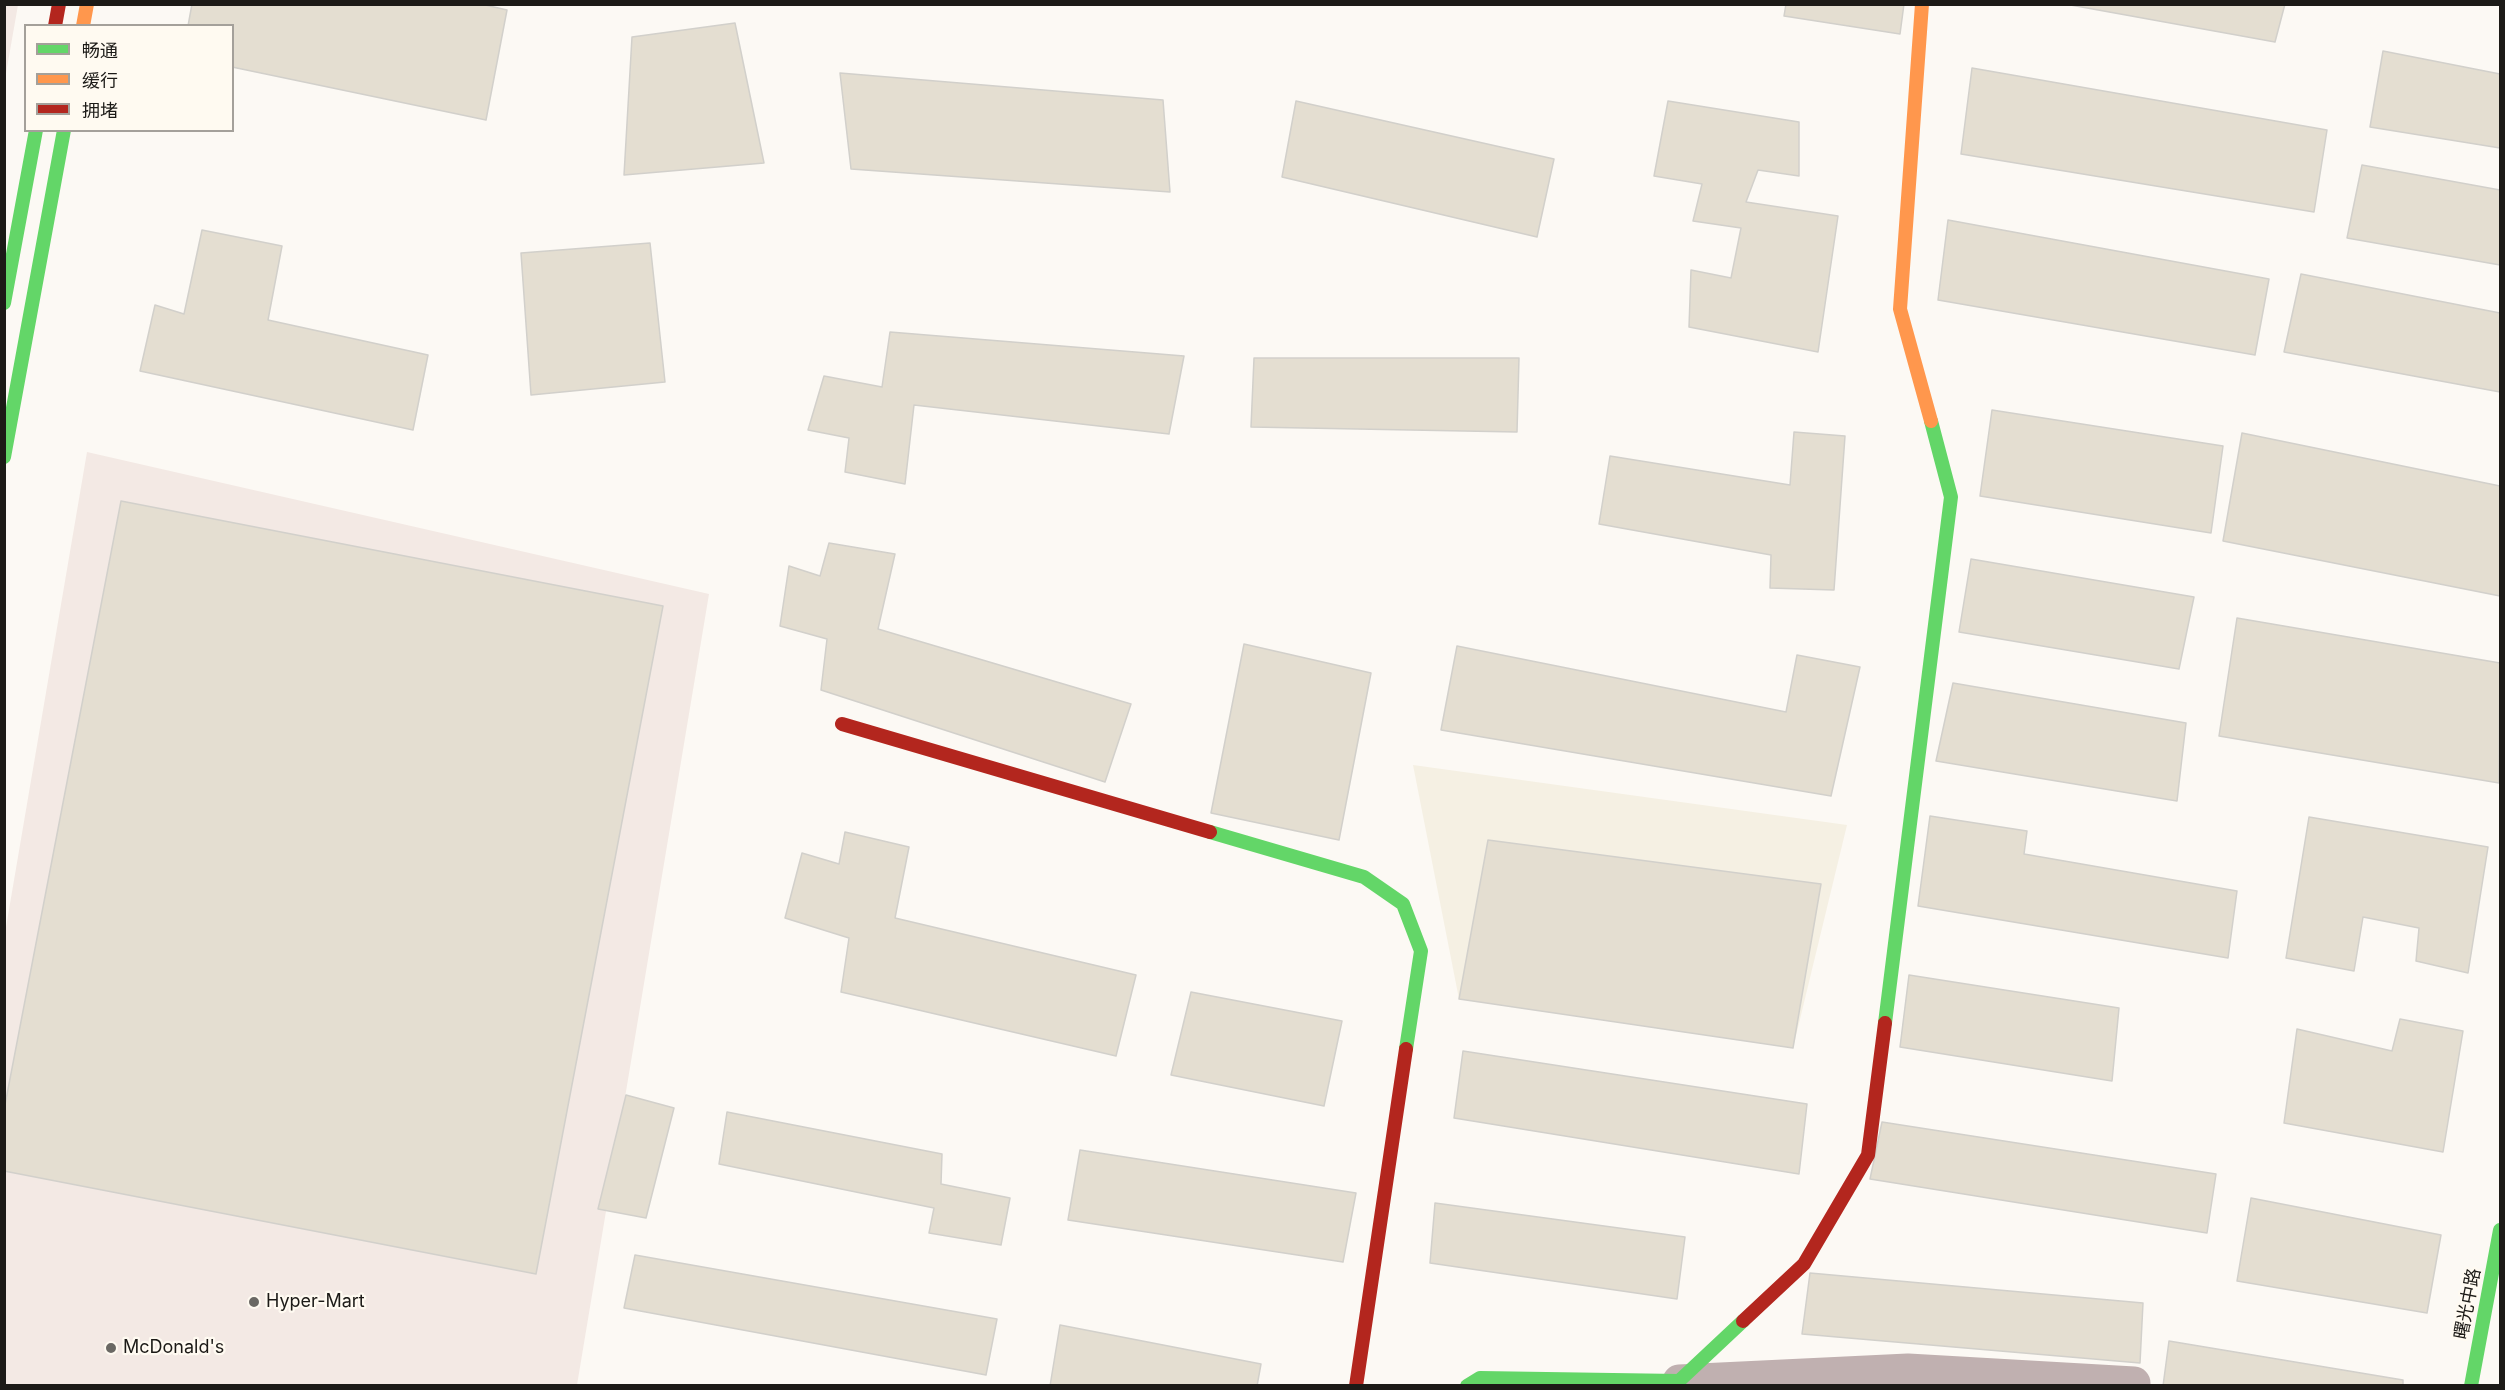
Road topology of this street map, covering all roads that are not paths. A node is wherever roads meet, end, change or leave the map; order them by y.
1 (59, 4) edge
2 (87, 4) edge
3 (1922, 4) edge
4 (55, 24) edge
5 (83, 24) edge
6 (36, 132) edge
7 (64, 132) edge
8 (4, 303) edge
9 (4, 457) edge
10 (842, 724) dead end
11 (2500, 1230) edge
12 (1679, 1381) junction
13 (1356, 1386) edge
14 (1467, 1386) edge
15 (2134, 1386) edge
16 (2471, 1386) edge

1 - 4 street
2 - 5 street
3 - 12 street
6 - 8 street
7 - 9 street
10 - 13 street
11 - 16 street, 曙光中路
12 - 14 street
12 - 15 street

